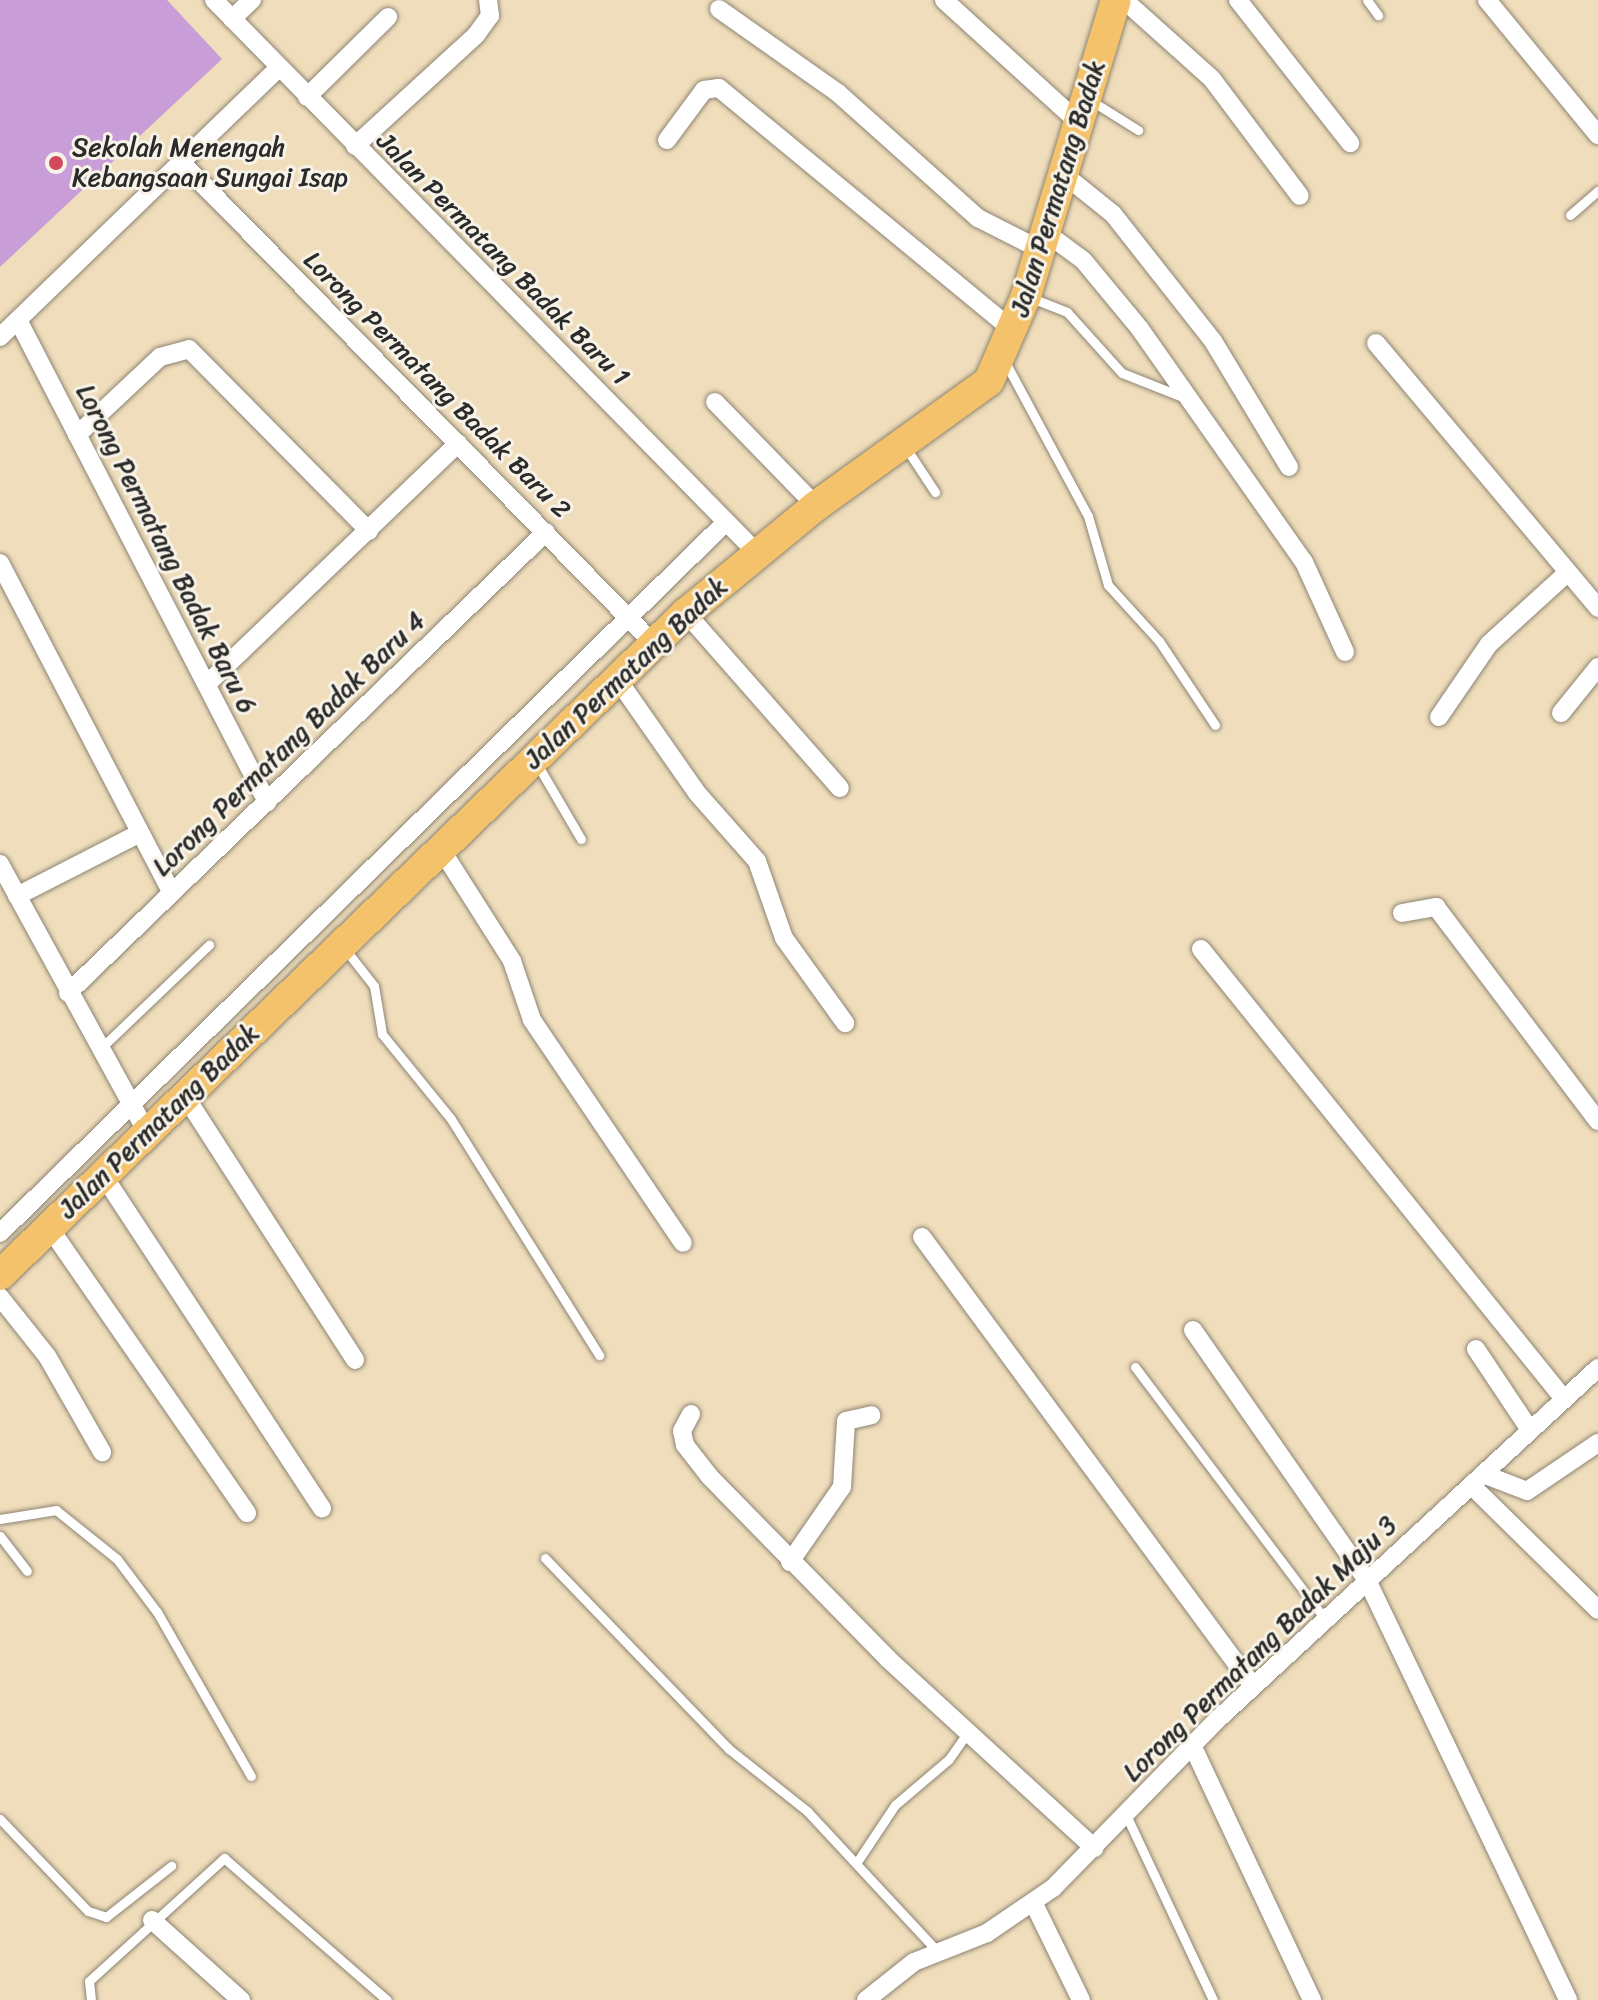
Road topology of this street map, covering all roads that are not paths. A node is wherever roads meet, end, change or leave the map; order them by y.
1 (214, 0) edge
2 (252, 0) edge
3 (488, 0) edge
4 (944, 0) edge
5 (1238, 0) edge
6 (1367, 0) edge
7 (1487, 0) edge
8 (1115, 2) edge
9 (719, 9) dead end
10 (1378, 15) dead end
11 (388, 17) dead end
12 (232, 19) junction
13 (279, 68) junction
14 (307, 97) junction
15 (1082, 110) junction
16 (1138, 130) dead end
17 (1598, 135) edge
18 (667, 140) dead end
19 (1350, 143) dead end
20 (355, 146) junction
21 (182, 163) junction
22 (1062, 173) junction
23 (1598, 191) edge
24 (1300, 196) dead end
25 (1570, 215) dead end
26 (1042, 241) junction
27 (1026, 296) junction
28 (18, 320) junction
29 (1014, 331) junction
30 (0, 337) edge
31 (1376, 343) dead end
32 (1004, 360) junction
33 (1186, 398) junction
34 (715, 402) dead end
35 (77, 435) junction
36 (458, 443) junction
37 (904, 445) junction
38 (1289, 467) dead end
39 (935, 492) dead end
40 (816, 506) junction
41 (726, 522) junction
42 (369, 531) junction
43 (546, 532) junction
44 (757, 553) junction
45 (0, 563) edge
46 (1567, 573) junction
47 (1598, 608) edge
48 (686, 613) junction
49 (628, 617) junction
50 (654, 644) junction
51 (1345, 652) dead end
52 (1598, 667) edge
53 (618, 680) junction
54 (207, 684) junction
55 (1561, 713) dead end
56 (1439, 717) dead end
57 (1215, 725) dead end
58 (534, 760) junction
59 (840, 788) dead end
60 (267, 802) junction
61 (140, 833) junction
62 (581, 839) dead end
63 (441, 849) junction
64 (0, 864) edge
65 (172, 893) junction
66 (17, 896) junction
67 (1402, 913) dead end
68 (341, 944) junction
69 (209, 945) dead end
70 (1201, 949) dead end
71 (68, 993) junction
72 (845, 1023) dead end
73 (100, 1049) junction
74 (185, 1096) junction
75 (131, 1105) junction
76 (1598, 1121) edge
77 (147, 1132) junction
78 (103, 1175) junction
79 (49, 1227) junction
80 (0, 1233) edge
81 (922, 1237) dead end
82 (683, 1243) dead end
83 (0, 1275) edge
84 (0, 1297) edge
85 (1193, 1330) dead end
86 (1476, 1349) dead end
87 (599, 1355) dead end
88 (355, 1360) dead end
89 (1135, 1367) dead end
90 (1598, 1368) edge
91 (1564, 1399) junction
92 (691, 1414) dead end
93 (871, 1415) dead end
94 (1530, 1430) junction
95 (1598, 1443) edge
96 (102, 1452) dead end
97 (1477, 1480) junction
98 (322, 1508) dead end
99 (247, 1513) dead end
100 (0, 1519) edge
101 (0, 1536) edge
102 (545, 1558) dead end
103 (790, 1562) junction
104 (27, 1571) dead end
105 (1367, 1580) junction
106 (1598, 1610) edge
107 (1324, 1618) junction
108 (1253, 1686) junction
109 (969, 1730) junction
110 (1192, 1745) junction
111 (251, 1776) dead end
112 (1126, 1815) junction
113 (0, 1819) edge
114 (1094, 1848) junction
115 (857, 1862) junction
116 (171, 1866) dead end
117 (1033, 1902) junction
118 (152, 1920) junction
119 (937, 1951) junction
120 (91, 2000) edge
121 (241, 2000) edge
122 (387, 2000) edge
123 (866, 2000) edge
124 (1081, 2000) edge
125 (1213, 2000) edge
126 (1312, 2000) edge
127 (1568, 2000) edge

1 - 12 street, Jalan Permatang Badak Baru 1
2 - 12 street
3 - 20 street
4 - 15 street
5 - 19 street
6 - 10 lane
7 - 17 street
8 - 15 main road, Jalan Permatang Badak
8 - 24 street
9 - 26 street
11 - 14 street
12 - 13 street, Jalan Permatang Badak Baru 1
13 - 14 street, Jalan Permatang Badak Baru 1
13 - 21 street
14 - 20 street, Jalan Permatang Badak Baru 1
15 - 16 lane
15 - 22 main road, Jalan Permatang Badak
18 - 29 street
20 - 41 street, Jalan Permatang Badak Baru 1
21 - 28 street
21 - 36 street, Lorong Permatang Badak Baru 2
22 - 26 main road, Jalan Permatang Badak
22 - 38 street
23 - 25 lane
26 - 27 main road, Jalan Permatang Badak
26 - 33 street
27 - 29 main road, Jalan Permatang Badak
27 - 33 lane
28 - 30 street
28 - 35 street, Lorong Permatang Badak Baru 6
29 - 32 main road, Jalan Permatang Badak
31 - 46 street
32 - 37 main road, Jalan Permatang Badak
32 - 57 lane
33 - 51 street
34 - 40 street
35 - 42 street
35 - 54 street, Lorong Permatang Badak Baru 6
36 - 42 street
36 - 43 street, Lorong Permatang Badak Baru 2
37 - 39 lane
37 - 40 main road, Jalan Permatang Badak
40 - 44 main road, Jalan Permatang Badak
41 - 44 street, Jalan Permatang Badak Baru 1
41 - 49 street
42 - 54 street
43 - 49 street, Lorong Permatang Badak Baru 2
43 - 60 street, Lorong Permatang Badak Baru 4
44 - 48 main road, Jalan Permatang Badak
45 - 61 street
46 - 47 street
46 - 56 street
48 - 50 main road, Jalan Permatang Badak
48 - 59 street
49 - 50 street, Lorong Permatang Badak Baru 2
49 - 75 street
50 - 53 main road, Jalan Permatang Badak
52 - 55 street
53 - 58 main road, Jalan Permatang Badak
53 - 72 street
54 - 60 street, Lorong Permatang Badak Baru 6
58 - 62 lane
58 - 63 main road, Jalan Permatang Badak
60 - 65 street, Lorong Permatang Badak Baru 4
61 - 65 street
61 - 66 street
63 - 68 main road, Jalan Permatang Badak
63 - 82 street
64 - 66 street
65 - 71 street, Lorong Permatang Badak Baru 4
66 - 71 street
67 - 76 street
68 - 74 main road, Jalan Permatang Badak
68 - 87 lane
69 - 73 lane
70 - 91 street
71 - 73 street
73 - 75 street
74 - 77 main road, Jalan Permatang Badak
74 - 88 street
75 - 77 street
75 - 80 street
77 - 78 main road, Jalan Permatang Badak
78 - 79 main road, Jalan Permatang Badak
78 - 98 street
79 - 83 main road, Jalan Permatang Badak
79 - 99 street
81 - 108 street
84 - 96 street
85 - 105 street
86 - 94 street
89 - 107 lane
90 - 91 street, Lorong Permatang Badak Maju 3
91 - 94 street, Lorong Permatang Badak Maju 3
92 - 103 street
93 - 103 street
94 - 97 street, Lorong Permatang Badak Maju 3
95 - 97 street
97 - 105 street, Lorong Permatang Badak Maju 3
97 - 106 street
100 - 111 lane
101 - 104 lane
102 - 115 lane
103 - 109 street
105 - 107 street, Lorong Permatang Badak Maju 3
105 - 127 street
107 - 108 street, Lorong Permatang Badak Maju 3
108 - 110 street, Lorong Permatang Badak Maju 3
109 - 114 street
109 - 115 lane
110 - 112 street, Lorong Permatang Badak Maju 3
110 - 126 street
112 - 114 street, Lorong Permatang Badak Maju 3
112 - 125 lane
113 - 116 lane
114 - 117 street, Lorong Permatang Badak Maju 3
115 - 119 lane
117 - 119 street, Lorong Permatang Badak Maju 3
117 - 124 street
118 - 120 lane
118 - 121 street
118 - 122 lane
119 - 123 street, Lorong Permatang Badak Maju 3

